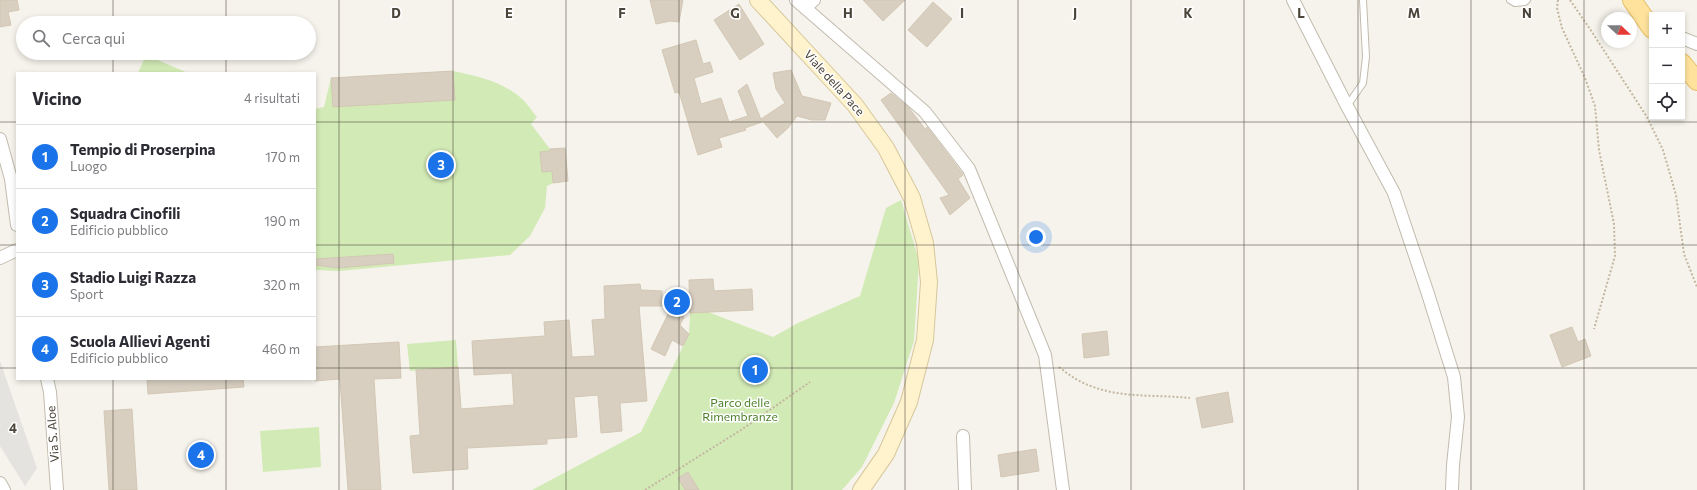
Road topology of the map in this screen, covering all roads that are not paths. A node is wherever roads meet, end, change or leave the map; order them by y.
1 (758, 0) edge
2 (1294, 0) edge
3 (1363, 0) edge
4 (1510, 0) edge
5 (1526, 0) edge
6 (1632, 0) edge
7 (805, 3) edge
8 (1649, 24) edge
9 (1685, 39) edge
10 (1697, 44) edge
11 (1685, 66) edge
12 (1697, 80) edge
13 (1347, 106) junction
14 (0, 139) edge
15 (16, 217) edge
16 (16, 250) edge
17 (0, 258) edge
18 (47, 380) edge
19 (963, 436) dead end
20 (0, 483) edge
21 (4, 490) edge
22 (57, 490) edge
23 (861, 490) edge
24 (965, 490) edge
25 (1063, 490) edge
26 (1452, 490) edge

1 - 23 main road, Viale della Pace
2 - 13 street
3 - 13 lane
4 - 5 lane
6 - 8 main road
7 - 25 street
9 - 10 street
11 - 12 main road
13 - 26 street
14 - 15 street
16 - 17 street
18 - 22 street, Via S. Aloe
19 - 24 street
20 - 21 street

